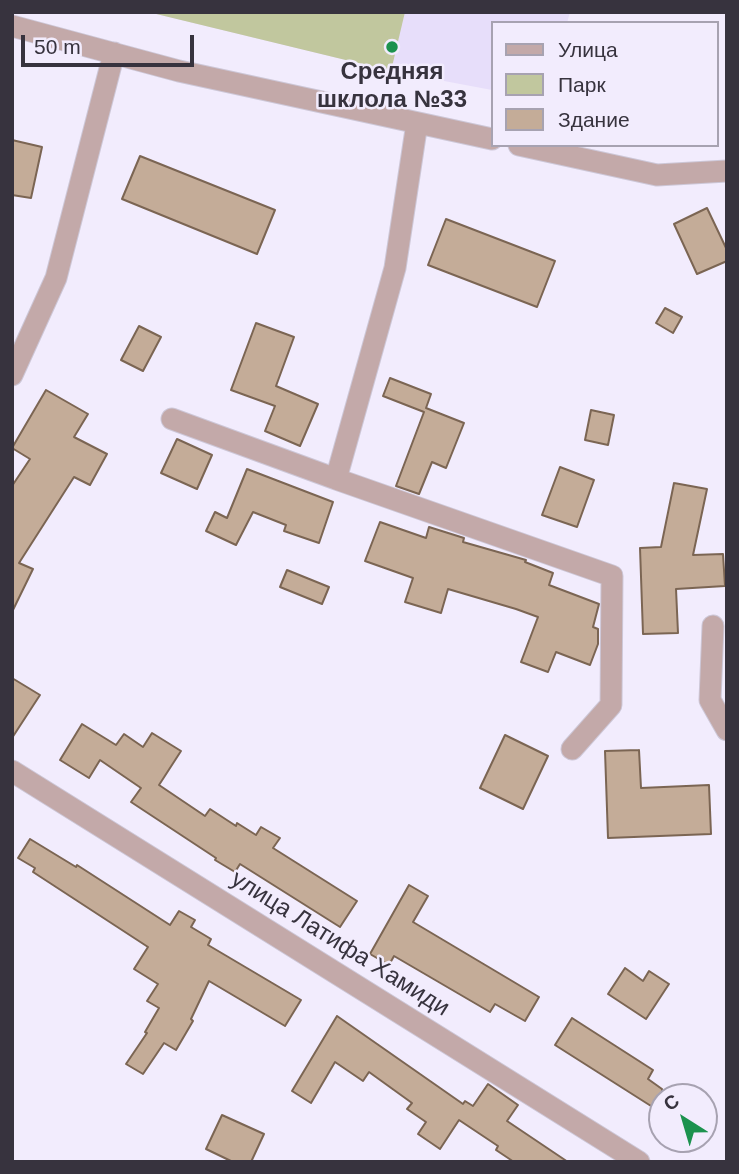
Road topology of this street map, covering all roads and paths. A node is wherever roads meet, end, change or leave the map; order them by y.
1 (12, 26) edge
2 (114, 53) junction
3 (417, 123) junction
4 (490, 139) edge
5 (528, 147) edge
6 (727, 171) edge
7 (12, 375) edge
8 (172, 419) dead end
9 (337, 480) junction
10 (713, 626) dead end
11 (727, 730) edge
12 (572, 749) dead end
13 (12, 771) edge
14 (639, 1162) edge

1 - 2 street
2 - 3 street
2 - 7 street
3 - 4 street
3 - 9 street
5 - 6 street
8 - 9 street
9 - 12 street
10 - 11 street
13 - 14 street, улица Латифа Хамиди

